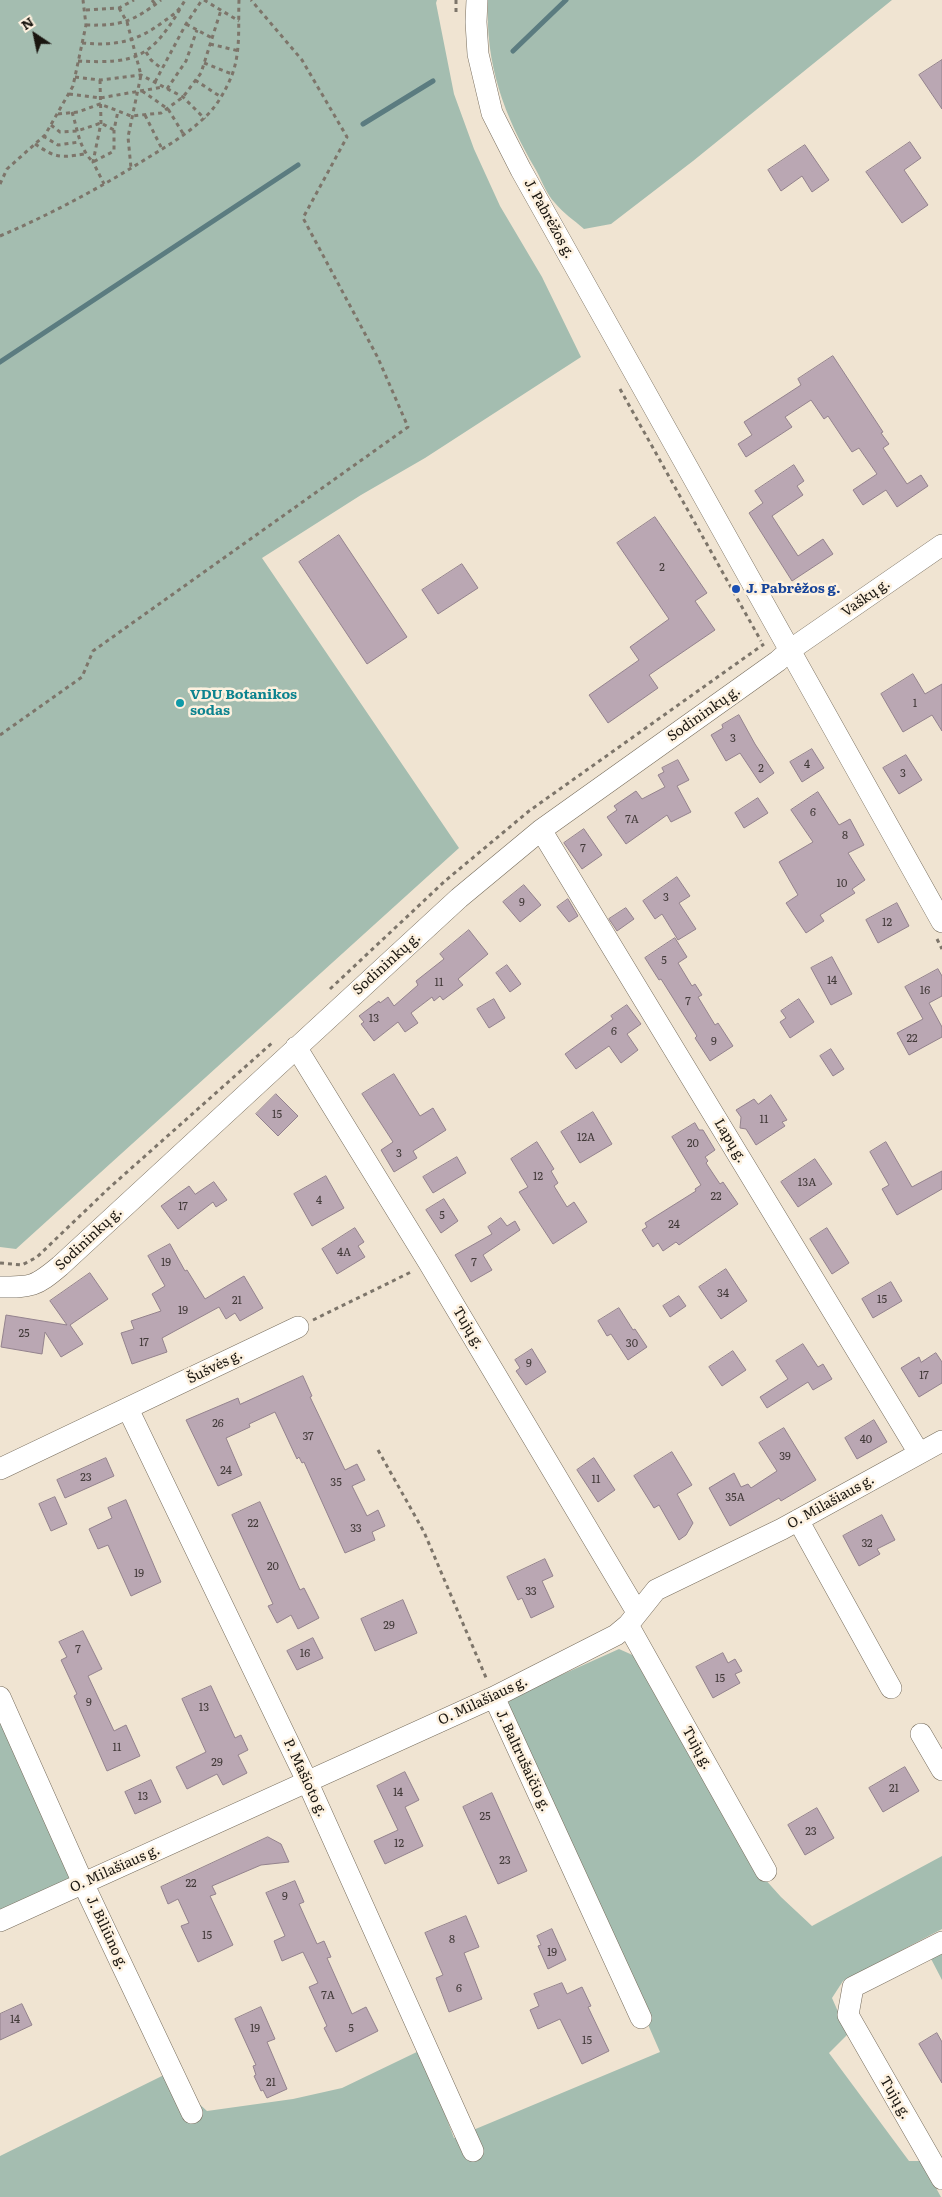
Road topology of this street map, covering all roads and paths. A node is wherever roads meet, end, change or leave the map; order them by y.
1 (83, 0) edge
2 (134, 0) edge
3 (152, 0) edge
4 (161, 0) edge
5 (186, 0) edge
6 (203, 0) edge
7 (239, 0) edge
8 (251, 0) edge
9 (477, 0) edge
10 (155, 4) junction
11 (120, 8) junction
12 (180, 9) junction
13 (86, 10) junction
14 (221, 10) junction
15 (239, 21) junction
16 (127, 22) junction
17 (186, 24) junction
18 (86, 25) junction
19 (197, 30) junction
20 (212, 38) junction
21 (132, 40) junction
22 (82, 43) junction
23 (210, 44) junction
24 (239, 50) junction
25 (146, 52) junction
26 (136, 57) junction
27 (78, 61) junction
28 (204, 64) junction
29 (162, 69) junction
30 (232, 74) junction
31 (141, 75) junction
32 (75, 77) junction
33 (100, 80) junction
34 (195, 80) junction
35 (154, 82) junction
36 (166, 88) junction
37 (142, 91) junction
38 (137, 92) junction
39 (69, 94) junction
40 (221, 97) junction
41 (100, 98) junction
42 (183, 98) junction
43 (100, 104) junction
44 (168, 109) junction
45 (118, 111) junction
46 (72, 112) junction
47 (58, 114) junction
48 (146, 115) junction
49 (131, 116) junction
50 (204, 119) junction
51 (101, 122) junction
52 (51, 125) junction
53 (77, 130) junction
54 (114, 130) junction
55 (184, 135) junction
56 (43, 136) junction
57 (79, 142) junction
58 (35, 144) junction
59 (162, 150) junction
60 (84, 154) junction
61 (93, 162) junction
62 (132, 168) junction
63 (0, 184) edge
64 (104, 184) junction
65 (0, 236) edge
66 (942, 544) edge
67 (790, 650) junction
68 (0, 735) edge
69 (541, 830) junction
70 (939, 911) edge
71 (296, 1047) junction
72 (429, 1263) junction
73 (0, 1287) edge
74 (298, 1327) joint
75 (128, 1409) junction
76 (942, 1441) edge
77 (378, 1450) dead end
78 (919, 1453) junction
79 (0, 1469) edge
80 (798, 1520) junction
81 (632, 1618) junction
82 (891, 1688) dead end
83 (0, 1697) edge
84 (494, 1697) junction
85 (921, 1734) dead end
86 (942, 1770) edge
87 (307, 1781) junction
88 (766, 1871) dead end
89 (83, 1883) junction
90 (0, 1921) edge
91 (942, 1942) edge
92 (641, 2018) dead end
93 (192, 2113) dead end
94 (473, 2151) dead end
95 (942, 2180) edge

1 - 13 path
2 - 11 path
3 - 10 path
4 - 10 path
5 - 12 path
6 - 14 path
6 - 17 path
7 - 15 path
8 - 68 path
9 - 67 street, J. Pabrėžos g.
10 - 16 path
11 - 13 path
11 - 16 path
12 - 21 path
12 - 25 path
13 - 18 path
14 - 15 path
14 - 20 path
15 - 24 path
16 - 18 path
16 - 21 path
17 - 19 path
17 - 29 path
18 - 22 path
19 - 20 path
19 - 36 path
20 - 23 path
21 - 22 path
21 - 26 path
22 - 27 path
23 - 24 path
23 - 28 path
24 - 30 path
25 - 26 path
25 - 29 path
26 - 27 path
26 - 31 path
27 - 32 path
28 - 30 path
28 - 34 path
29 - 35 path
30 - 40 path
31 - 33 path
31 - 35 path
31 - 38 path
32 - 33 path
32 - 39 path
33 - 41 path
34 - 40 path
34 - 42 path
35 - 36 path
36 - 37 path
36 - 42 path
37 - 38 path
37 - 44 path
38 - 41 path
38 - 49 path
39 - 41 path
39 - 47 path
40 - 50 path
41 - 43 path
42 - 44 path
42 - 50 path
43 - 45 path
43 - 46 path
43 - 51 path
44 - 48 path
44 - 55 path
45 - 49 path
45 - 54 path
46 - 47 path
46 - 53 path
47 - 52 path
48 - 49 path
48 - 59 path
49 - 62 path
50 - 55 path
51 - 53 path
51 - 54 path
51 - 61 path
52 - 53 path
52 - 56 path
53 - 57 path
54 - 61 path
55 - 59 path
56 - 57 path
56 - 58 path
57 - 60 path
58 - 60 path
58 - 63 path
59 - 62 path
60 - 61 path
61 - 64 path
62 - 64 path
64 - 65 path
66 - 67 street, Vaškų g.
67 - 69 street, Sodininkų g.
67 - 70 street, J. Pabrėžos g.
69 - 71 street, Sodininkų g.
69 - 78 street, Lapų g.
71 - 72 street, Tujų g.
71 - 73 street, Sodininkų g.
72 - 74 path
72 - 81 street, Tujų g.
74 - 75 street, Šušvės g.
75 - 79 street, Šušvės g.
75 - 87 street, P. Mašioto g.
76 - 78 street, O. Milašiaus g.
77 - 84 path, J. Baltrušaičio g.
78 - 80 street, O. Milašiaus g.
80 - 81 street, O. Milašiaus g.
80 - 82 street
81 - 84 street, O. Milašiaus g.
81 - 88 street, Tujų g.
83 - 89 street, J. Biliūno g.
84 - 87 street, O. Milašiaus g.
84 - 92 street, J. Baltrušaičio g.
85 - 86 street
87 - 89 street, O. Milašiaus g.
87 - 94 street, P. Mašioto g.
89 - 90 street, O. Milašiaus g.
89 - 93 street, J. Biliūno g.
91 - 95 street, Tujų g.

